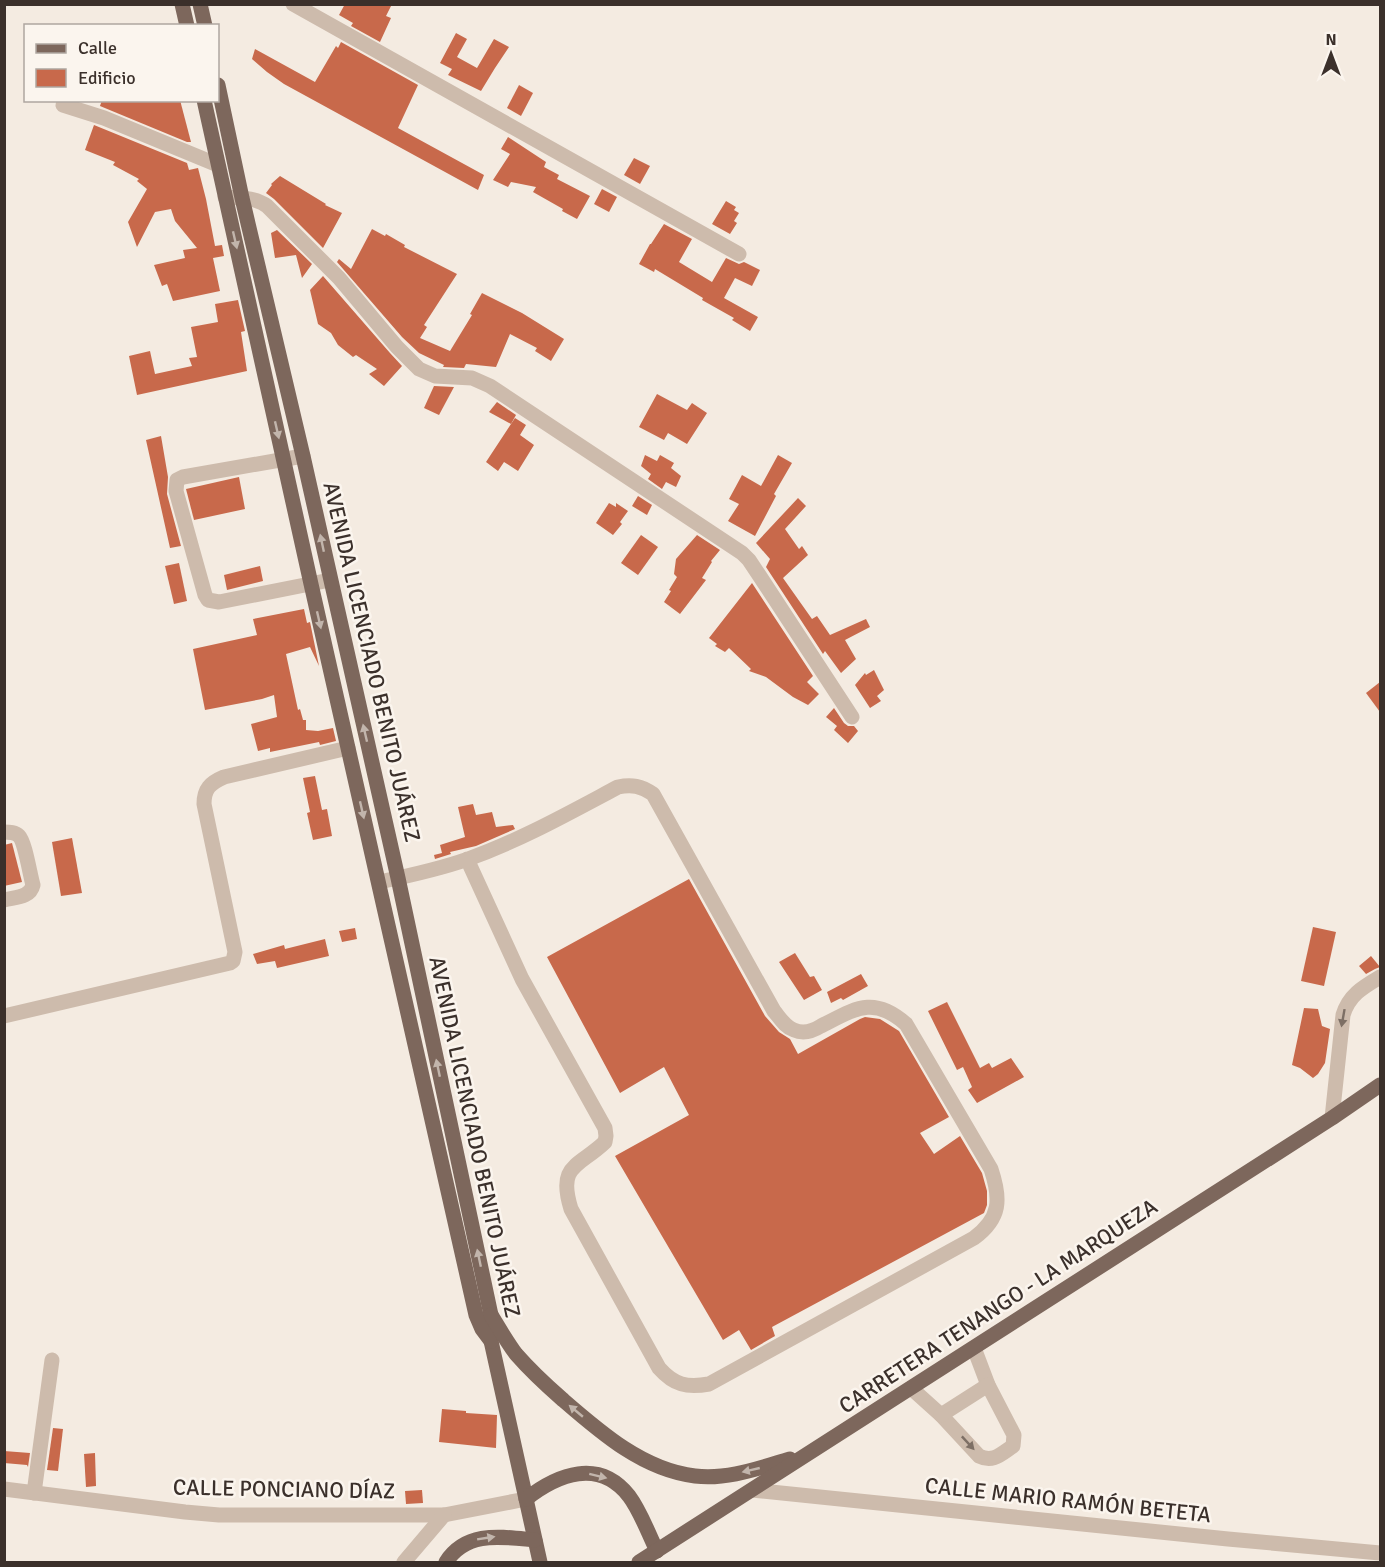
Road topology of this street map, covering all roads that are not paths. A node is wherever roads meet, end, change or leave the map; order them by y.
1 (182, 4) edge
2 (200, 4) edge
3 (293, 4) edge
4 (187, 24) edge
5 (205, 24) edge
6 (219, 90) edge
7 (204, 102) edge
8 (63, 105) dead end
9 (218, 165) junction
10 (225, 197) junction
11 (242, 198) junction
12 (739, 254) dead end
13 (303, 456) junction
14 (284, 459) junction
15 (330, 580) junction
16 (311, 584) junction
17 (852, 717) dead end
18 (348, 748) junction
19 (4, 832) edge
20 (467, 859) junction
21 (398, 878) junction
22 (379, 882) junction
23 (4, 900) edge
24 (1380, 977) edge
25 (4, 1016) edge
26 (1380, 1085) edge
27 (1332, 1118) junction
28 (491, 1316) junction
29 (491, 1341) junction
30 (974, 1348) junction
31 (52, 1360) dead end
32 (988, 1384) junction
33 (911, 1388) junction
34 (941, 1415) junction
35 (808, 1454) junction
36 (4, 1489) edge
37 (752, 1490) junction
38 (34, 1493) junction
39 (526, 1499) junction
40 (444, 1515) junction
41 (535, 1540) junction
42 (657, 1551) junction
43 (1380, 1553) edge
44 (404, 1563) edge
45 (446, 1563) edge
46 (540, 1563) edge
47 (639, 1563) edge

1 - 4 main road
2 - 5 main road
3 - 12 street
6 - 11 main road, AVENIDA LICENCIADO BENITO JUÁREZ
7 - 9 main road, AVENIDA LICENCIADO BENITO JUÁREZ
8 - 9 street
9 - 10 main road, AVENIDA LICENCIADO BENITO JUÁREZ
10 - 11 street
10 -> 14 main road, AVENIDA LICENCIADO BENITO JUÁREZ
11 - 13 main road, AVENIDA LICENCIADO BENITO JUÁREZ
11 - 17 street
13 - 14 street
15 -> 13 main road, AVENIDA LICENCIADO BENITO JUÁREZ
14 - 16 main road, AVENIDA LICENCIADO BENITO JUÁREZ
14 - 16 street
15 - 16 street
21 -> 15 main road, AVENIDA LICENCIADO BENITO JUÁREZ
16 -> 18 main road, AVENIDA LICENCIADO BENITO JUÁREZ
18 -> 22 main road, AVENIDA LICENCIADO BENITO JUÁREZ
18 - 25 street
19 - 23 street
20 - 20 street
20 - 21 street
21 - 22 street
28 -> 21 main road, AVENIDA LICENCIADO BENITO JUÁREZ
22 - 29 main road, AVENIDA LICENCIADO BENITO JUÁREZ
24 -> 27 street
26 - 27 main road, CARRETERA TENANGO - LA MARQUEZA
27 - 30 main road, CARRETERA TENANGO - LA MARQUEZA
28 - 29 main road, AVENIDA LICENCIADO BENITO JUÁREZ
35 -> 28 main road
29 - 39 main road
30 - 32 street
30 - 33 main road, CARRETERA TENANGO - LA MARQUEZA
31 - 38 street
32 - 34 street
34 -> 32 street
33 - 34 street
33 - 35 main road, CARRETERA TENANGO - LA MARQUEZA
35 - 37 main road, CARRETERA TENANGO - LA MARQUEZA
36 - 38 street, CALLE PONCIANO DÍAZ
37 - 42 main road, CARRETERA TENANGO - LA MARQUEZA
37 - 43 street, CALLE MARIO RAMÓN BETETA
38 - 40 street, CALLE PONCIANO DÍAZ
39 - 40 street, CALLE PONCIANO DÍAZ
39 - 41 main road
39 -> 42 main road
40 - 44 street
45 -> 41 main road
41 - 46 main road
42 - 47 main road, CARRETERA TENANGO - LA MARQUEZA

